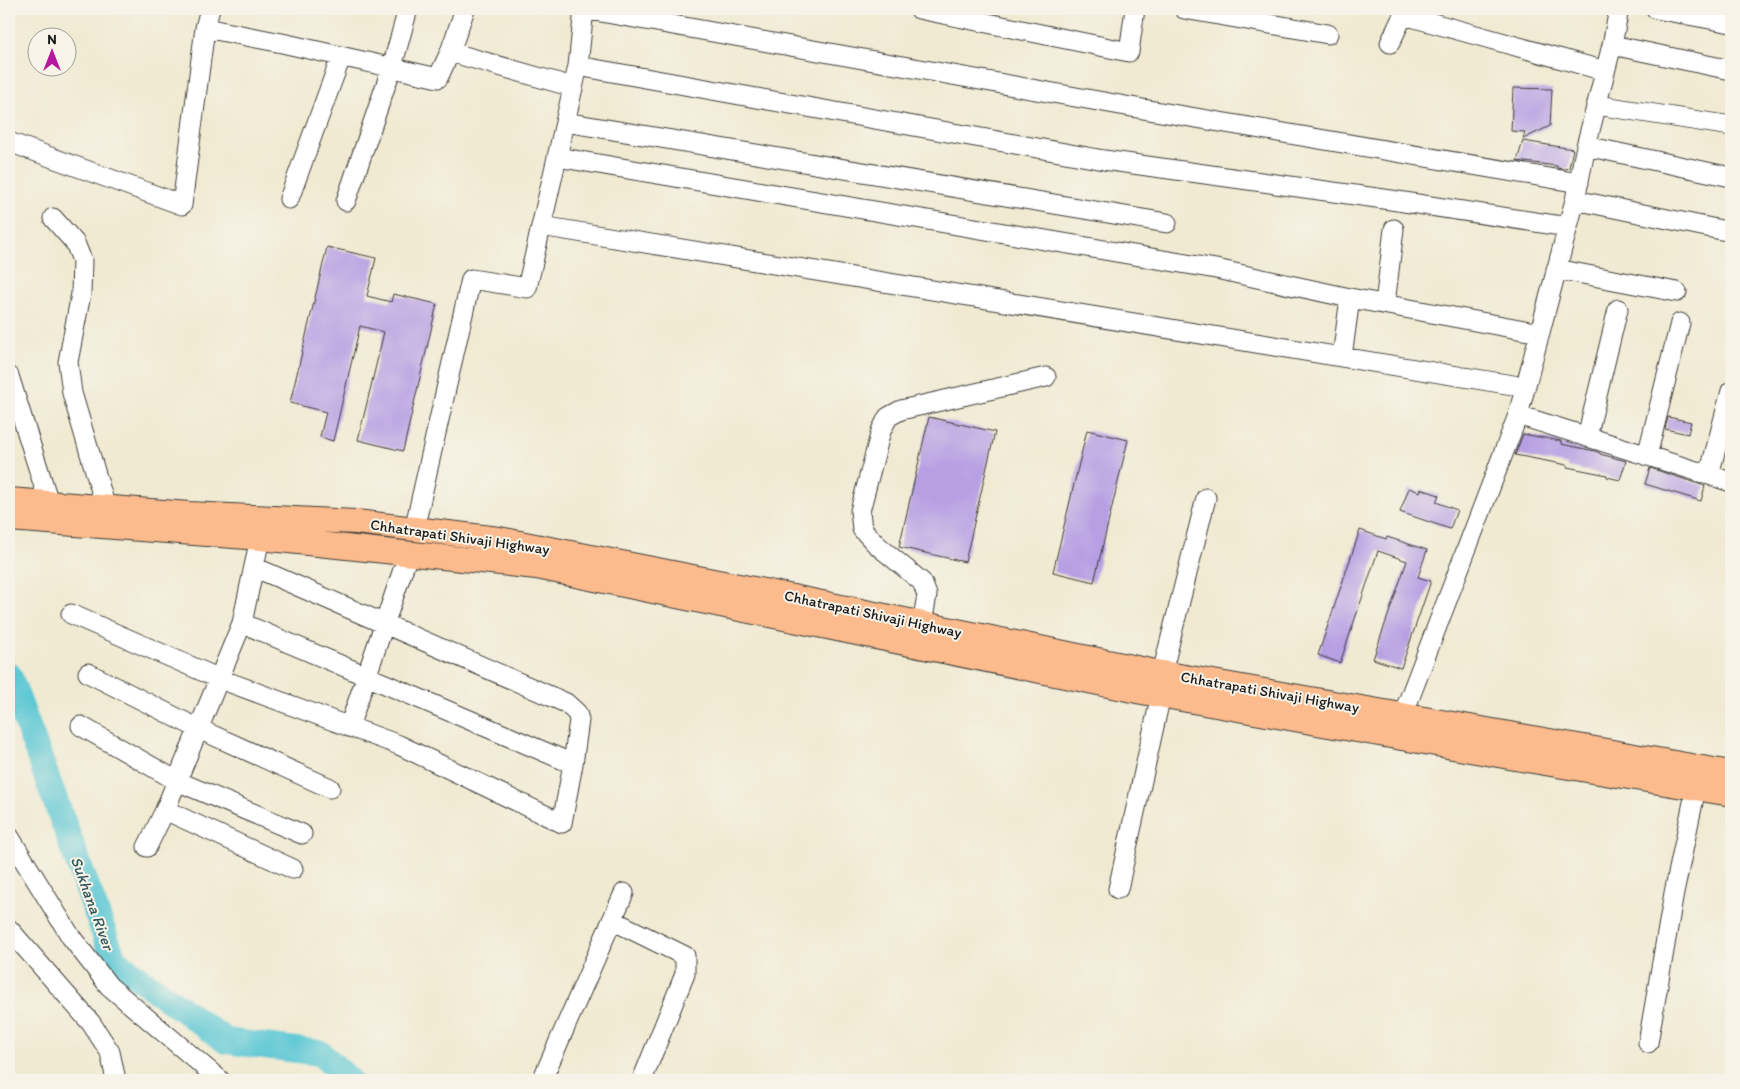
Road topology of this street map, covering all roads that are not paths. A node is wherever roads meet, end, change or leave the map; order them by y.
1 (210, 9) edge
2 (408, 9) edge
3 (465, 9) edge
4 (584, 9) edge
5 (919, 9) edge
6 (1135, 9) edge
7 (1184, 9) edge
8 (1618, 9) edge
9 (1656, 9) edge
10 (1405, 12) edge
11 (1731, 23) edge
12 (205, 28) junction
13 (1328, 34) dead end
14 (1390, 42) dead end
15 (1612, 46) junction
16 (450, 52) junction
17 (341, 57) junction
18 (578, 66) junction
19 (392, 67) junction
20 (1731, 70) edge
21 (1605, 71) junction
22 (573, 86) junction
23 (1597, 105) junction
24 (565, 122) junction
25 (1731, 126) edge
26 (9, 142) edge
27 (1586, 146) junction
28 (557, 157) junction
29 (1731, 177) edge
30 (1577, 191) junction
31 (289, 199) dead end
32 (346, 201) dead end
33 (53, 218) dead end
34 (1167, 223) dead end
35 (541, 226) junction
36 (1568, 227) junction
37 (1394, 229) dead end
38 (1731, 232) edge
39 (1556, 269) junction
40 (1678, 292) dead end
41 (1350, 298) junction
42 (1385, 304) junction
43 (1618, 309) dead end
44 (1680, 323) dead end
45 (1540, 333) junction
46 (1342, 357) junction
47 (9, 376) edge
48 (1046, 377) dead end
49 (1525, 387) junction
50 (1731, 391) edge
51 (1518, 415) junction
52 (1587, 437) junction
53 (1647, 456) junction
54 (1709, 475) junction
55 (1731, 482) edge
56 (1206, 498) dead end
57 (106, 508) junction
58 (36, 510) edge
59 (9, 519) edge
60 (414, 530) junction
61 (260, 538) junction
62 (409, 552) junction
63 (254, 568) junction
64 (71, 614) dead end
65 (242, 623) junction
66 (385, 623) junction
67 (922, 624) junction
68 (88, 673) dead end
69 (366, 676) junction
70 (220, 679) junction
71 (1161, 684) junction
72 (81, 726) dead end
73 (1401, 726) junction
74 (349, 727) junction
75 (199, 730) junction
76 (574, 764) junction
77 (1731, 773) edge
78 (178, 781) junction
79 (330, 788) dead end
80 (1696, 788) junction
81 (1731, 794) edge
82 (165, 810) junction
83 (302, 834) dead end
84 (9, 836) edge
85 (147, 847) dead end
86 (292, 869) dead end
87 (1118, 889) dead end
88 (624, 893) dead end
89 (612, 920) junction
90 (9, 929) edge
91 (1648, 1043) dead end
92 (116, 1080) edge
93 (220, 1080) edge
94 (542, 1080) edge
95 (642, 1080) edge

1 - 12 street
2 - 19 street
3 - 16 street
4 - 18 street
4 - 30 street
5 - 6 street
7 - 13 street
8 - 15 street
9 - 11 street
10 - 14 street
10 - 21 street
12 - 17 street
12 - 26 street
15 - 20 street
15 - 21 street
16 - 19 street
16 - 22 street
17 - 19 street
17 - 31 street
18 - 22 street
18 - 36 street
19 - 32 street
21 - 23 street
22 - 24 street
23 - 25 street
23 - 27 street
24 - 28 street
24 - 34 street
27 - 29 street
27 - 30 street
28 - 35 street
28 - 41 street
30 - 36 street
30 - 38 street
33 - 57 street
35 - 46 street
35 - 60 street
36 - 39 street
37 - 42 street
39 - 40 street
39 - 45 street
41 - 42 street
41 - 46 street
42 - 45 street
43 - 52 street
44 - 53 street
45 - 49 street
46 - 49 street
47 - 58 street
48 - 67 street
49 - 51 street
50 - 54 street
51 - 52 street
51 - 73 street
52 - 53 street
53 - 54 street
54 - 55 street
56 - 71 street
57 - 58 main road, Chhatrapati Shivaji Highway
57 - 60 main road, Chhatrapati Shivaji Highway
58 - 59 main road, Chhatrapati Shivaji Highway
58 - 61 main road, Chhatrapati Shivaji Highway
60 - 67 main road, Chhatrapati Shivaji Highway
61 - 62 main road, Chhatrapati Shivaji Highway
61 - 63 street
62 - 66 street
62 - 71 main road, Chhatrapati Shivaji Highway
63 - 65 street
63 - 66 street
64 - 70 street
65 - 69 street
65 - 70 street
66 - 69 street
66 - 76 street
67 - 71 main road, Chhatrapati Shivaji Highway
68 - 75 street
69 - 74 street
69 - 76 street
70 - 74 street
70 - 75 street
71 - 73 main road, Chhatrapati Shivaji Highway
71 - 87 street
72 - 78 street
73 - 77 main road, Chhatrapati Shivaji Highway
73 - 80 main road, Chhatrapati Shivaji Highway
74 - 76 street
75 - 78 street
75 - 79 street
78 - 82 street
78 - 83 street
80 - 81 main road, Chhatrapati Shivaji Highway
80 - 91 street
82 - 85 street
82 - 86 street
84 - 93 street
88 - 89 street
89 - 94 street
89 - 95 street
90 - 92 street

